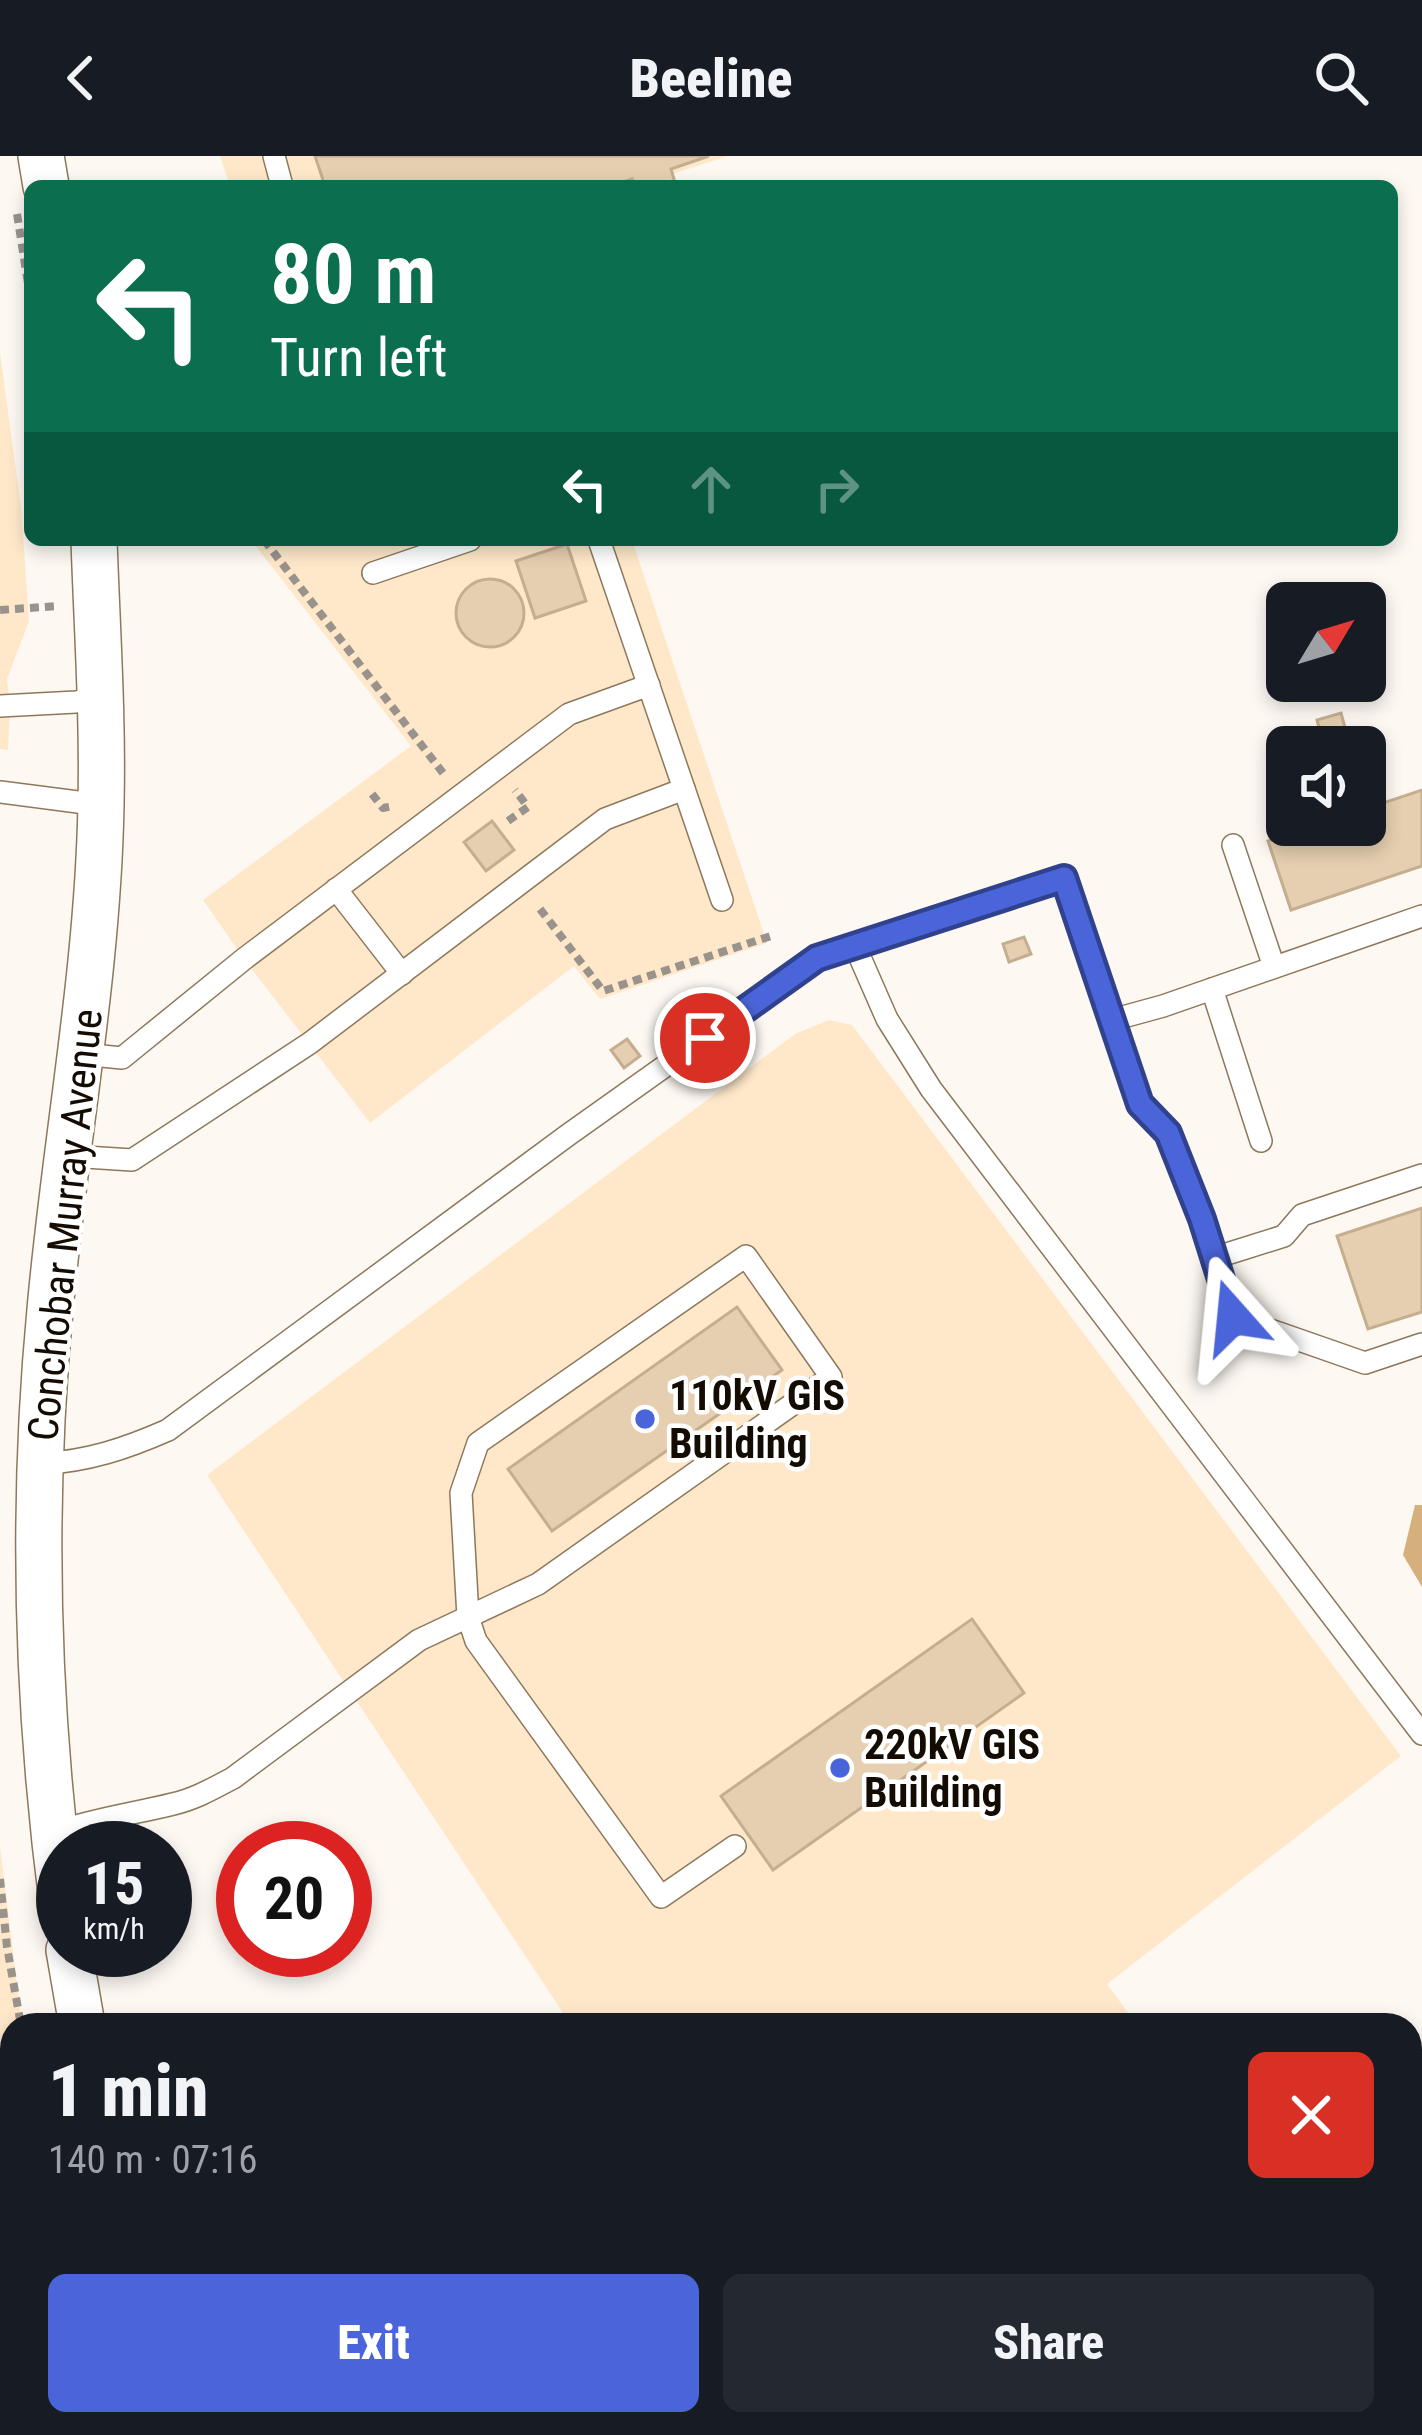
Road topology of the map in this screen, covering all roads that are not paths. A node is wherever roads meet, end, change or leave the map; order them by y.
1 (94, 546) edge
2 (452, 546) edge
3 (601, 546) edge
4 (373, 573) dead end
5 (649, 685) junction
6 (100, 697) junction
7 (0, 706) edge
8 (684, 789) junction
9 (0, 792) edge
10 (101, 806) junction
11 (1233, 845) dead end
12 (336, 889) junction
13 (722, 900) dead end
14 (1422, 916) edge
15 (855, 946) junction
16 (1274, 967) junction
17 (402, 974) junction
18 (1212, 989) junction
19 (1112, 1020) junction
20 (82, 1054) junction
21 (1261, 1141) dead end
22 (70, 1156) junction
23 (1422, 1175) edge
24 (1214, 1258) junction
25 (1422, 1344) edge
26 (41, 1465) junction
27 (468, 1617) junction
28 (1422, 1734) edge
29 (52, 1821) edge
30 (92, 1821) edge
31 (735, 1846) dead end
32 (74, 1977) edge
33 (80, 2013) edge

1 - 6 street, Conchobar Murray Avenue
2 - 4 lane
3 - 5 lane
5 - 8 lane
5 - 12 lane
6 - 7 lane
6 - 10 street, Conchobar Murray Avenue
8 - 13 lane
8 - 17 lane
9 - 10 lane
10 - 20 street, Conchobar Murray Avenue
11 - 16 lane
12 - 17 lane
12 - 20 lane
14 - 16 lane
15 - 19 lane
15 - 26 lane
15 - 28 lane
16 - 18 lane
17 - 22 lane
18 - 19 lane
18 - 21 lane
19 - 24 lane
20 - 22 street, Conchobar Murray Avenue
22 - 26 street, Conchobar Murray Avenue
23 - 24 lane
24 - 25 lane
26 - 29 street, Conchobar Murray Avenue
27 - 27 lane
27 - 30 lane
27 - 31 lane
32 - 33 street

